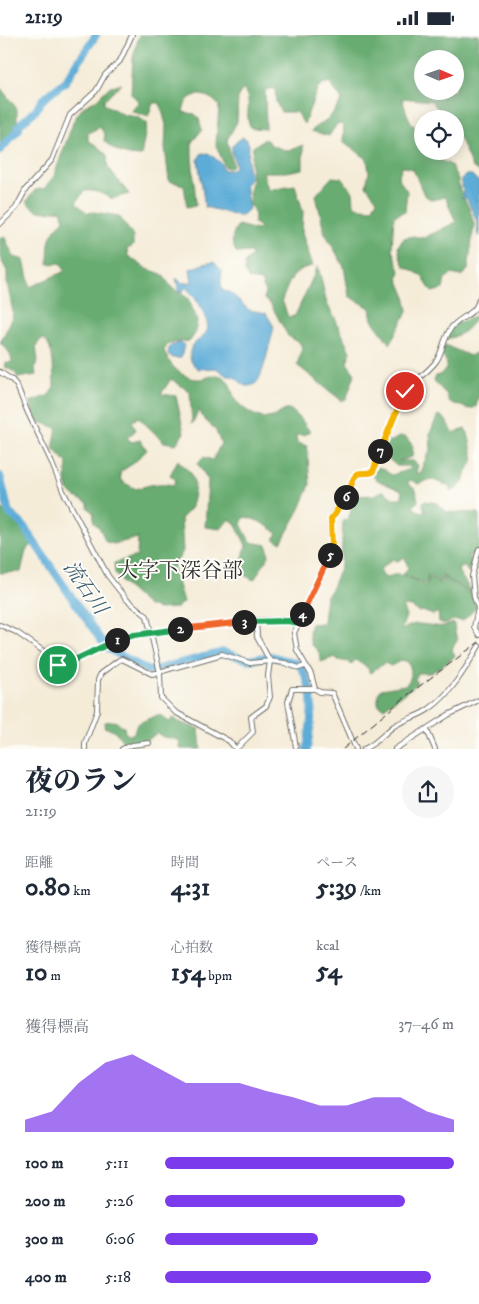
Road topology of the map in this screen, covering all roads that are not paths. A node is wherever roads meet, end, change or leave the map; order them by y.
1 (132, 35) edge
2 (0, 224) edge
3 (479, 299) edge
4 (0, 372) edge
5 (479, 549) edge
6 (256, 620) junction
7 (298, 623) junction
8 (0, 625) edge
9 (151, 634) junction
10 (479, 635) edge
11 (479, 646) edge
12 (270, 661) junction
13 (305, 665) junction
14 (160, 673) junction
15 (314, 689) junction
16 (479, 700) edge
17 (427, 730) junction
18 (149, 743) dead end
19 (296, 747) dead end
20 (85, 749) edge
21 (122, 749) edge
22 (356, 749) edge
23 (364, 749) edge
24 (395, 749) edge
25 (435, 749) edge

1 - 2 street
3 - 7 street
4 - 9 street
5 - 10 street
6 - 7 street
6 - 9 street
6 - 12 street
7 - 13 street
8 - 9 street
9 - 14 street
11 - 23 street
12 - 13 street
12 - 14 street
12 - 14 street
13 - 15 street
14 - 20 street
15 - 19 street
15 - 22 street
16 - 17 street
17 - 24 street
17 - 25 street
18 - 21 street

